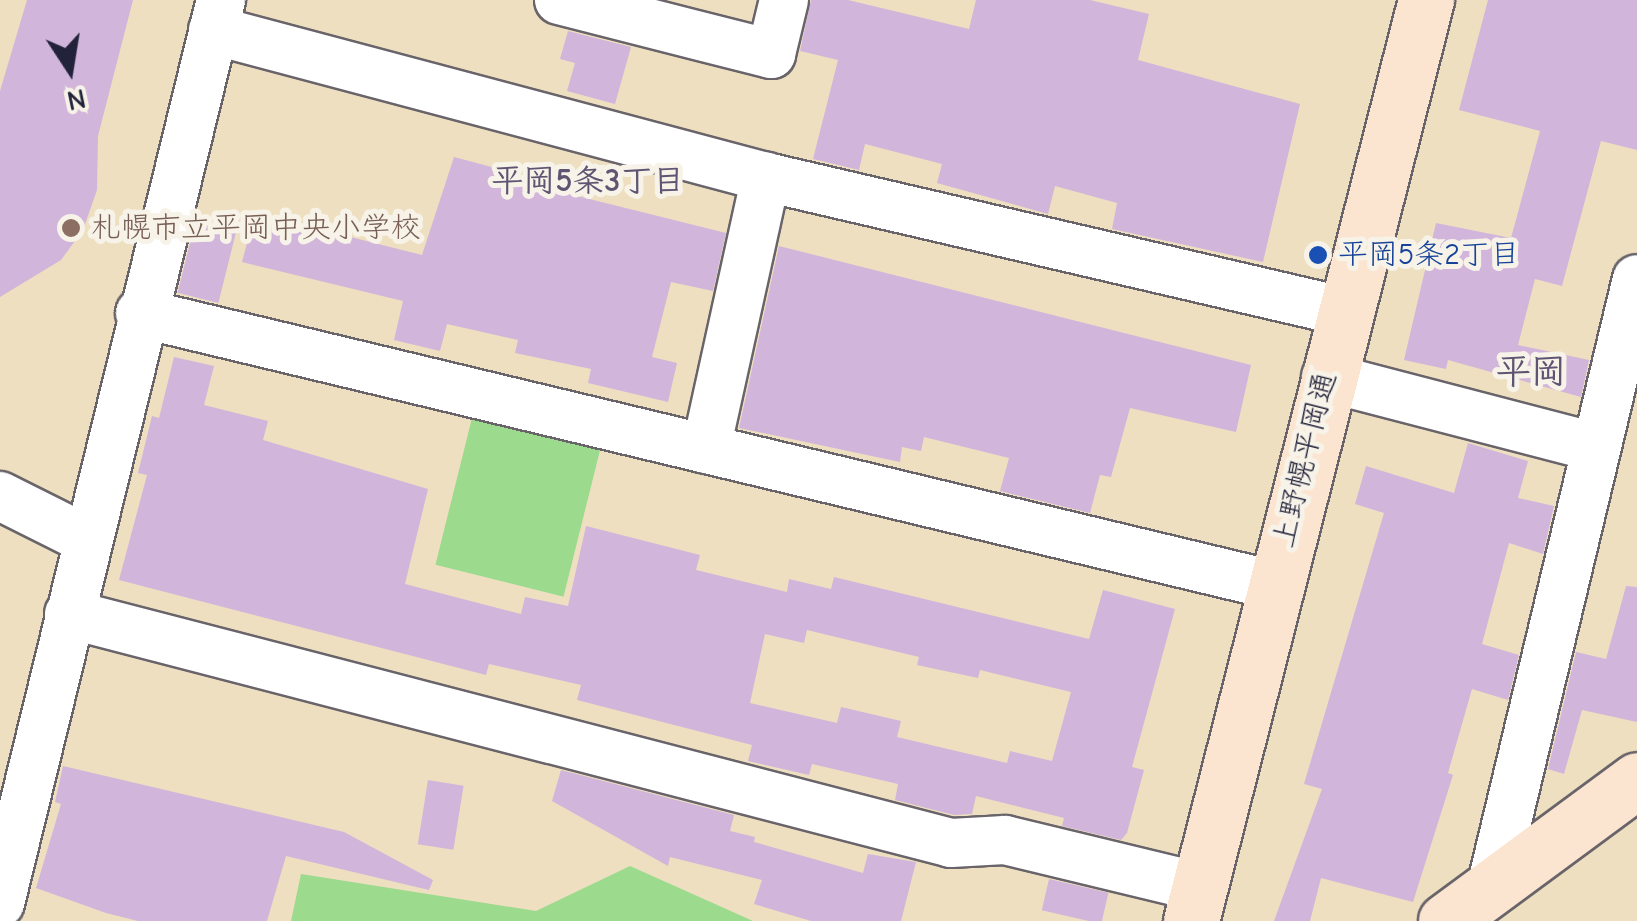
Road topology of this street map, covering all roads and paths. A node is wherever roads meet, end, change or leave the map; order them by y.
1 (560, 0) edge
2 (784, 0) edge
3 (1426, 0) edge
4 (217, 15) edge
5 (766, 178) junction
6 (1637, 280) edge
7 (1342, 312) junction
8 (140, 313) junction
9 (1326, 377) junction
10 (1595, 447) junction
11 (706, 449) junction
12 (0, 496) edge
13 (88, 540) junction
14 (1273, 585) junction
15 (69, 614) junction
16 (1637, 780) edge
17 (3, 881) edge
18 (1491, 888) junction
19 (1195, 904) edge
20 (1446, 921) edge

1 - 2 street
3 - 7 street, 上野幌平岡通
4 - 5 street
4 - 8 street
5 - 7 street
5 - 11 street
6 - 10 street
7 - 9 street, 上野幌平岡通
8 - 11 street
8 - 13 street
9 - 10 street
9 - 14 street, 上野幌平岡通
10 - 18 street
11 - 14 street
12 - 13 street
13 - 15 street
14 - 19 street, 上野幌平岡通
15 - 17 street
15 - 19 street
16 - 18 street
18 - 20 street

